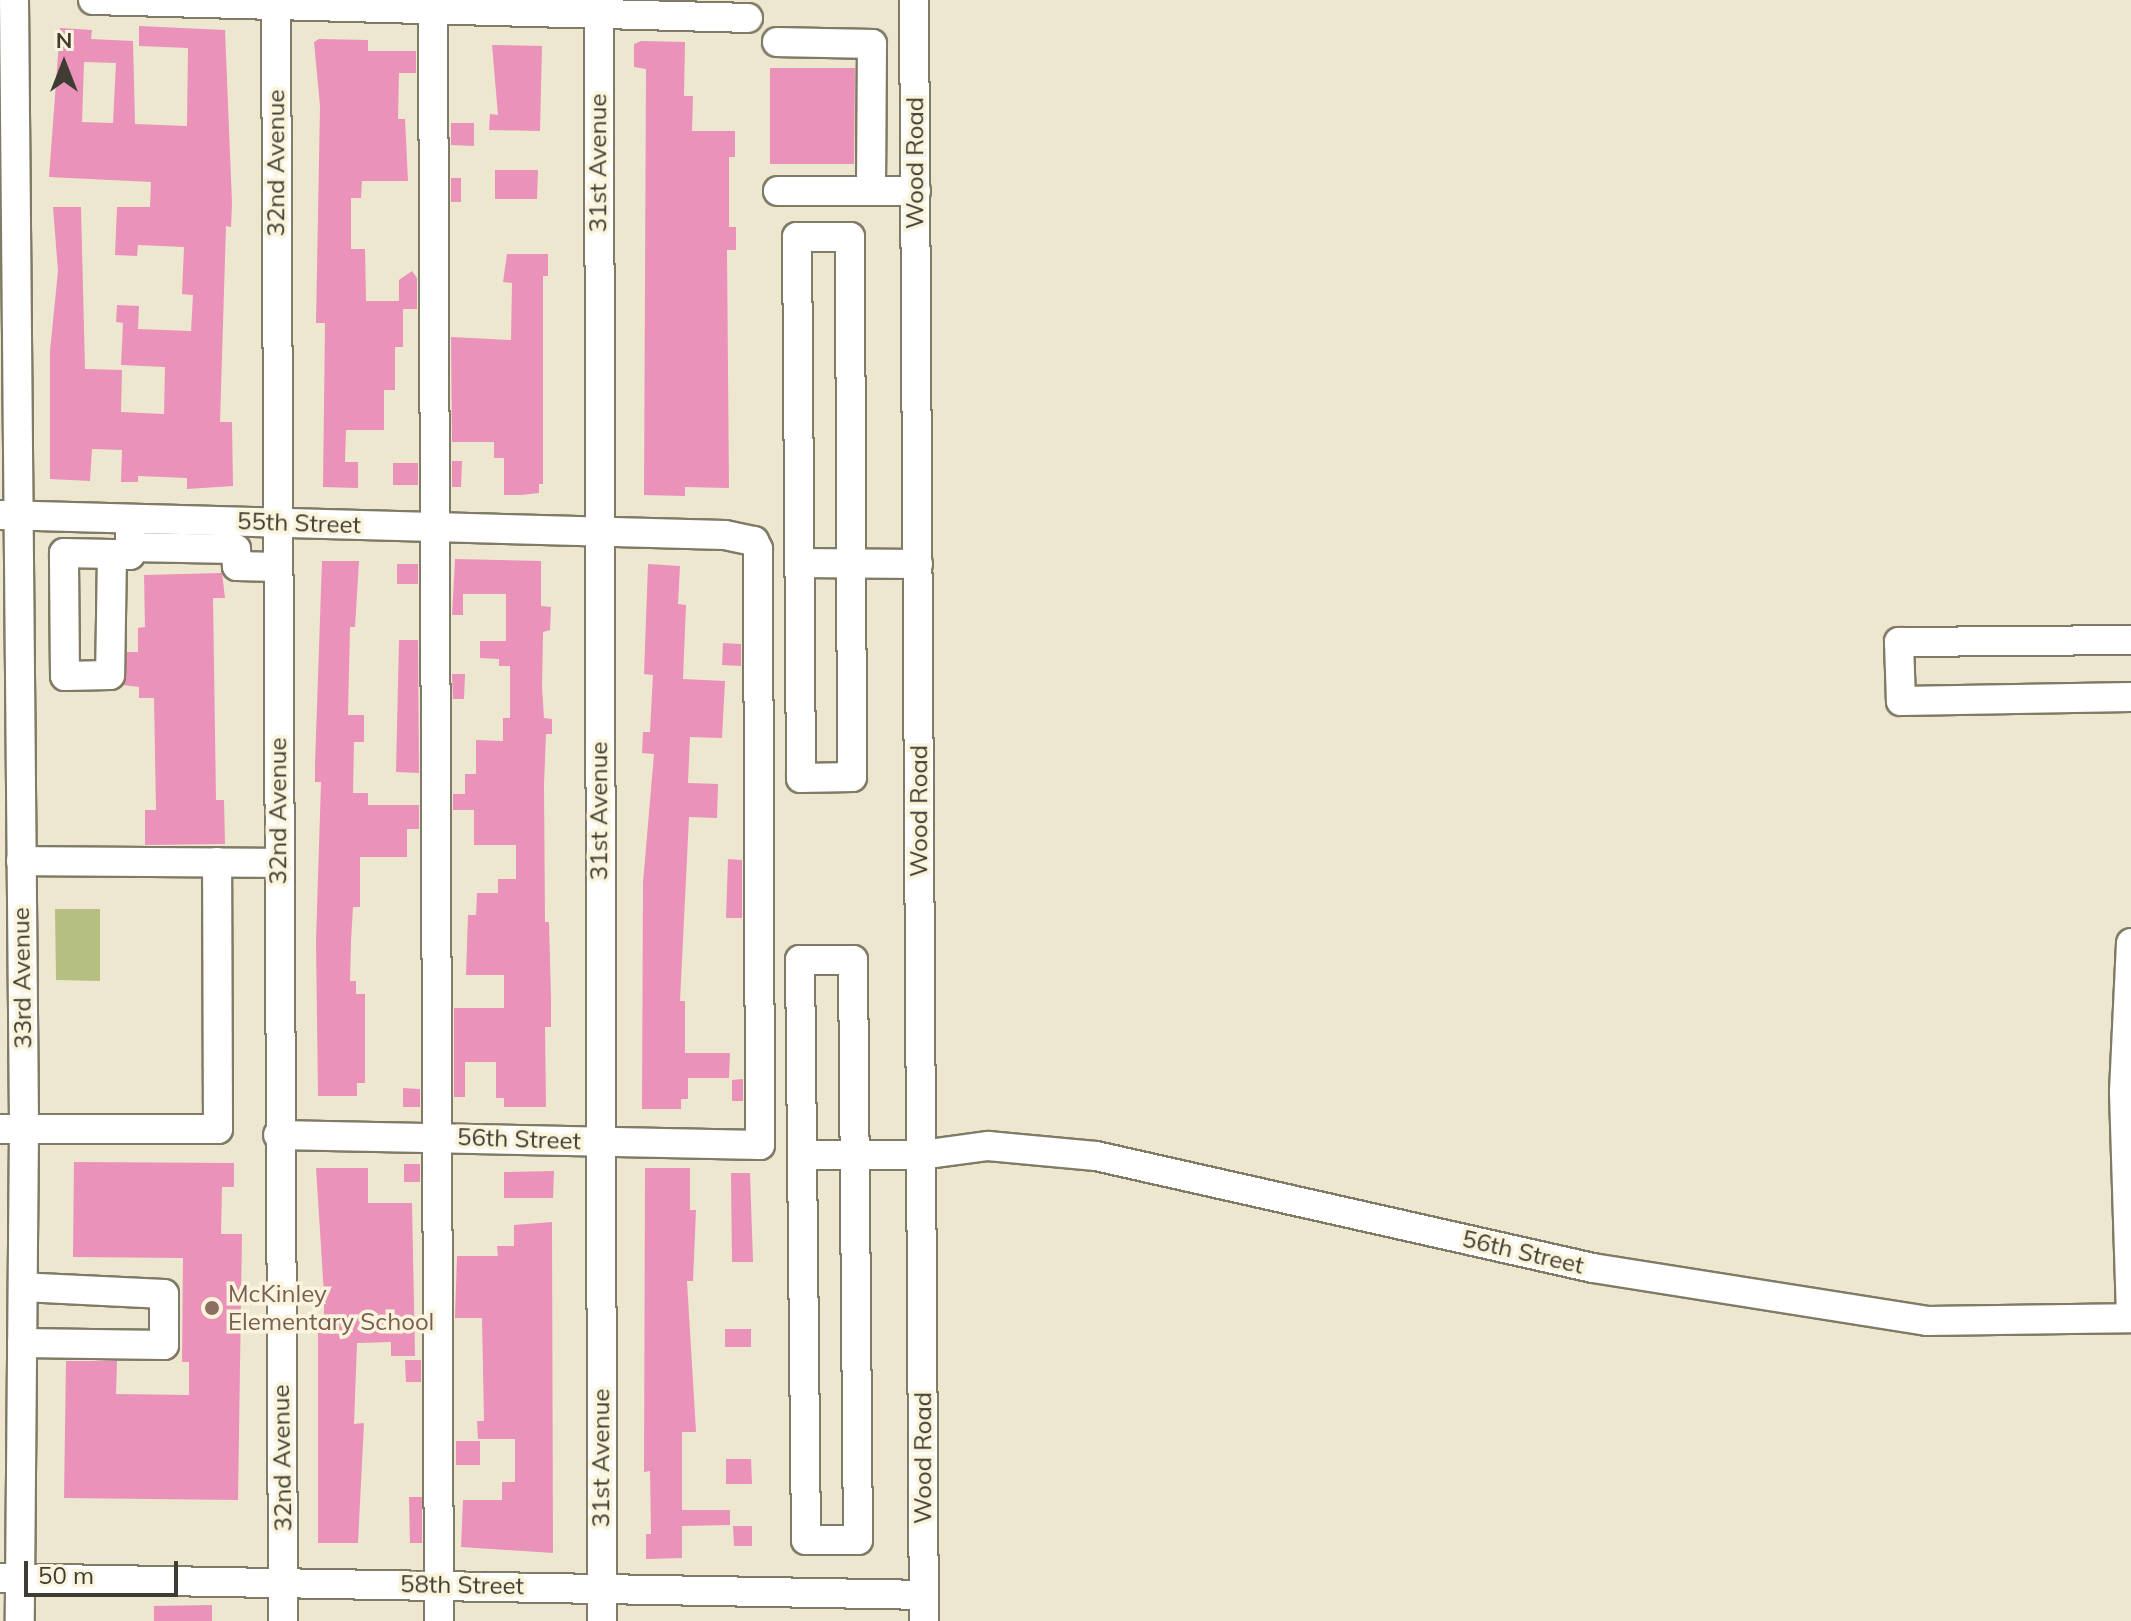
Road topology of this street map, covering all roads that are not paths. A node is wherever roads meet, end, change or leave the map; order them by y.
1 (14, 0) edge
2 (93, 0) edge
3 (914, 0) edge
4 (276, 2) edge
5 (433, 4) edge
6 (599, 7) edge
7 (748, 18) dead end
8 (915, 30) junction
9 (777, 42) dead end
10 (872, 44) junction
11 (873, 80) junction
12 (915, 80) junction
13 (778, 191) dead end
14 (871, 191) junction
15 (916, 191) junction
16 (8, 515) edge
17 (130, 519) junction
18 (277, 523) junction
19 (434, 527) junction
20 (598, 532) junction
21 (800, 563) junction
22 (851, 564) junction
23 (918, 564) junction
24 (277, 567) junction
25 (2131, 640) edge
26 (2131, 697) edge
27 (21, 861) junction
28 (217, 862) junction
29 (278, 863) junction
30 (2131, 943) edge
31 (12, 1130) edge
32 (278, 1135) junction
33 (436, 1137) junction
34 (601, 1141) junction
35 (760, 1145) joint
36 (802, 1155) junction
37 (852, 1155) junction
38 (921, 1155) junction
39 (23, 1287) junction
40 (2131, 1316) edge
41 (22, 1343) junction
42 (10, 1578) edge
43 (283, 1581) junction
44 (439, 1585) junction
45 (601, 1589) junction
46 (924, 1608) edge
47 (20, 1621) edge
48 (283, 1621) edge
49 (439, 1621) edge
50 (602, 1621) edge

1 - 16 street, 33rd Avenue
2 - 4 street
3 - 8 street, Wood Road
4 - 5 street
4 - 18 street, 32nd Avenue
5 - 6 street
5 - 19 street
6 - 7 street
6 - 20 street, 31st Avenue
8 - 10 street
8 - 12 street, Wood Road
9 - 10 street
10 - 11 street
11 - 12 street
11 - 14 street
12 - 15 street, Wood Road
13 - 14 street
14 - 15 street
15 - 23 street, Wood Road
16 - 17 street, 55th Street
16 - 27 street, 33rd Avenue
17 - 18 street, 55th Street
17 - 24 street
18 - 19 street, 55th Street
18 - 24 street, 32nd Avenue
19 - 20 street, 55th Street
19 - 33 street
20 - 34 street, 31st Avenue
20 - 35 street, 55th Street
21 - 22 street
21 - 22 street
21 - 22 street
22 - 23 street
23 - 38 street, Wood Road
24 - 29 street, 32nd Avenue
25 - 26 street
27 - 28 street
27 - 31 street, 33rd Avenue
28 - 29 street
28 - 31 street
29 - 32 street, 32nd Avenue
30 - 40 street
31 - 39 street, 33rd Avenue
32 - 33 street, 56th Street
32 - 43 street, 32nd Avenue
33 - 34 street, 56th Street
33 - 44 street
34 - 35 street, 56th Street
34 - 45 street, 31st Avenue
36 - 37 street, 56th Street
36 - 37 street
36 - 37 street
37 - 38 street, 56th Street
38 - 40 street, 56th Street
38 - 46 street, Wood Road
39 - 41 street, 33rd Avenue
39 - 41 street
41 - 42 street, 33rd Avenue
42 - 43 street, 58th Street
42 - 47 street, 33rd Avenue
43 - 44 street, 58th Street
43 - 48 street, 32nd Avenue
44 - 45 street, 58th Street
44 - 49 street
45 - 46 street, 58th Street
45 - 50 street, 31st Avenue

